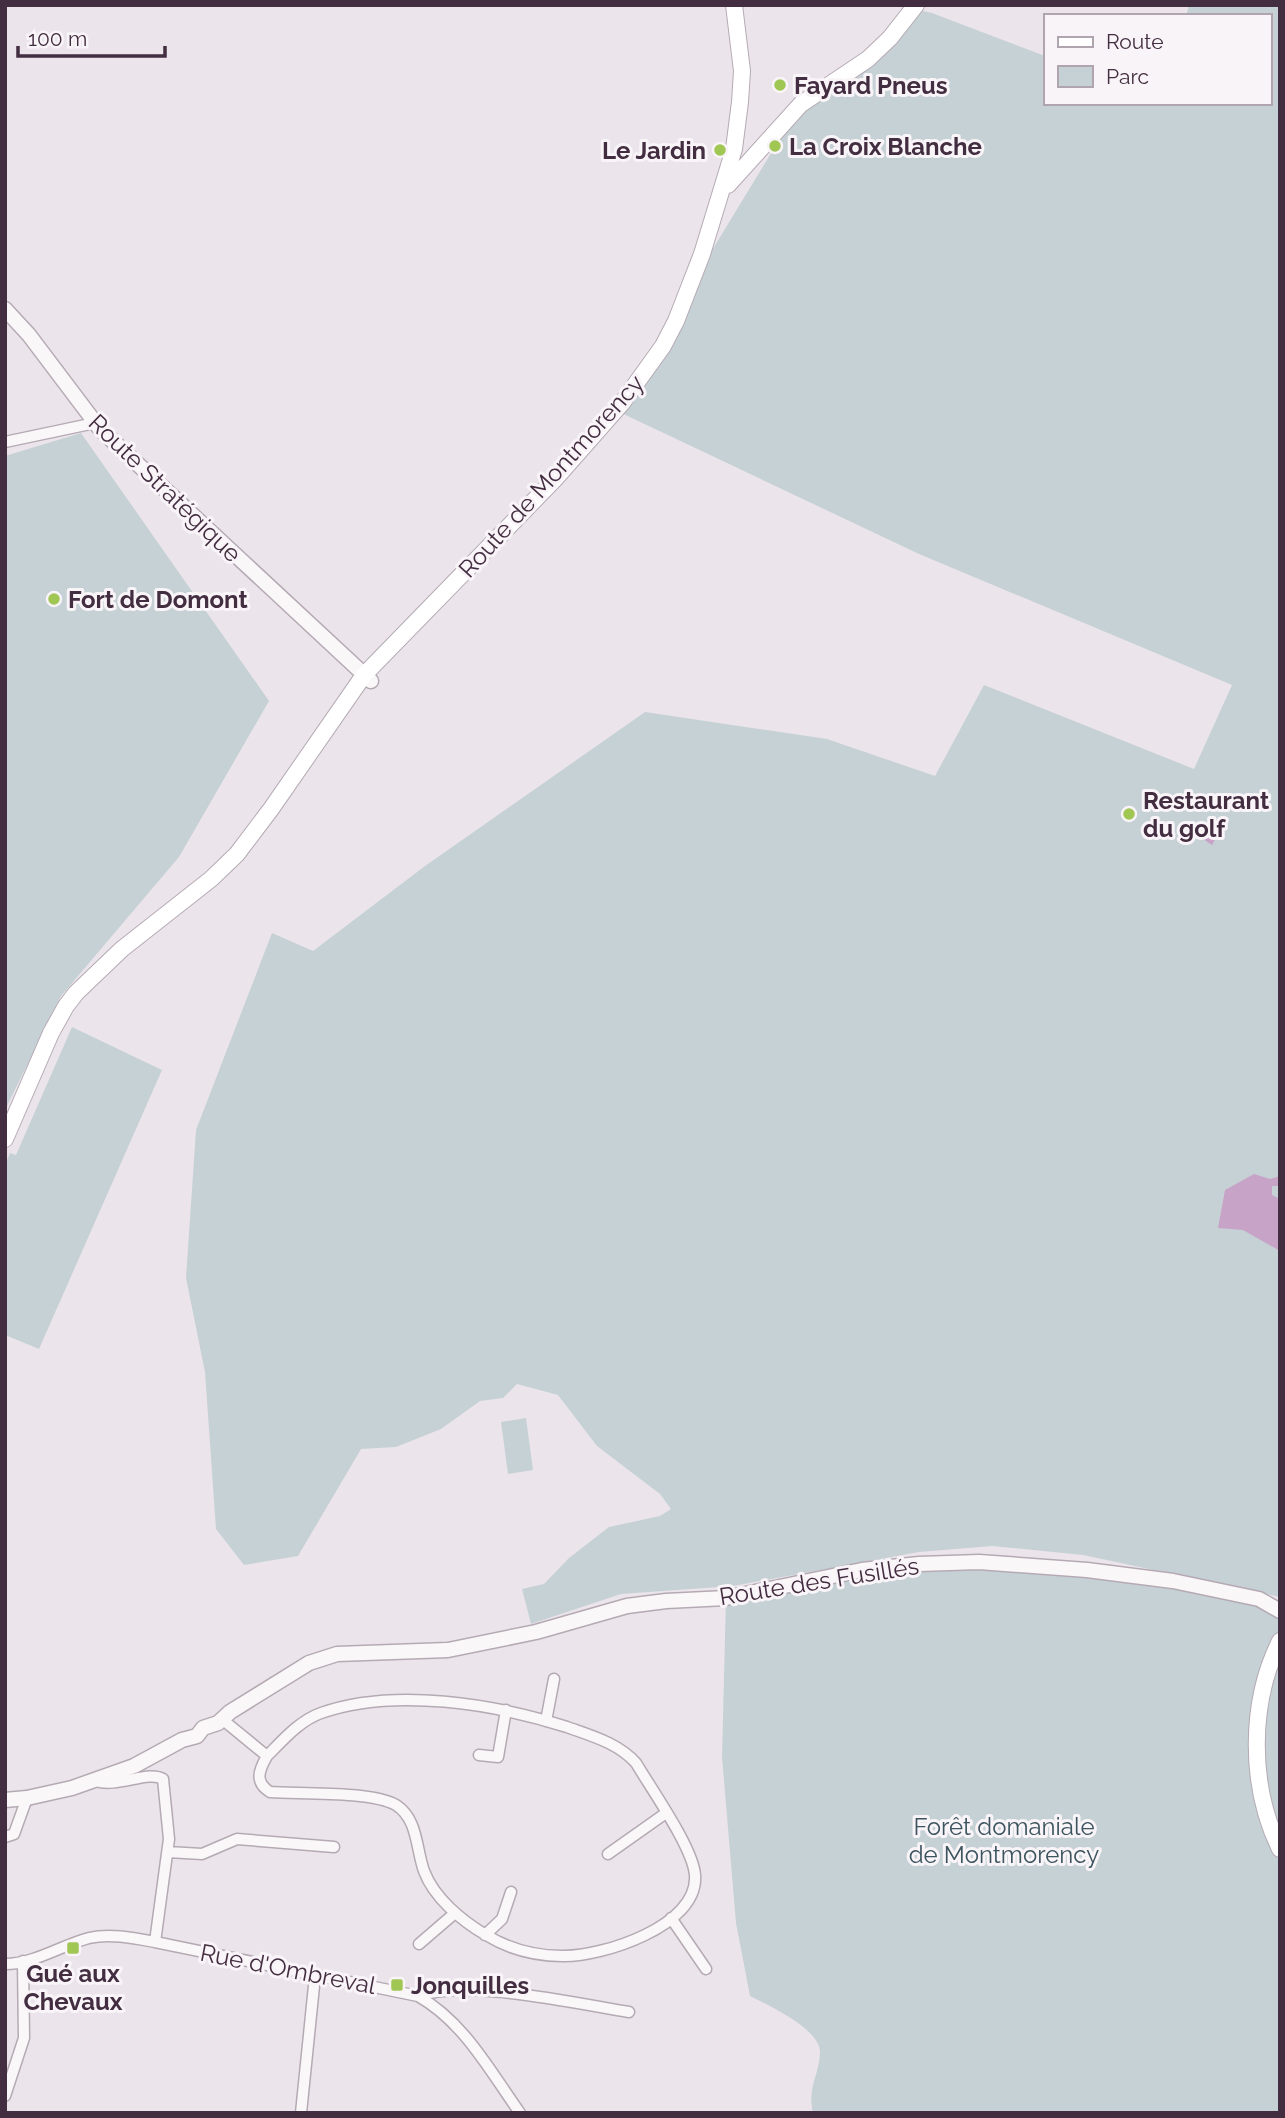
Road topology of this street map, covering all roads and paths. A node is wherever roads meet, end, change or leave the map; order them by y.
1 (734, 5) edge
2 (916, 5) edge
3 (779, 127) junction
4 (734, 145) junction
5 (753, 157) junction
6 (718, 206) junction
7 (5, 309) edge
8 (95, 423) junction
9 (5, 442) edge
10 (368, 678) junction
11 (5, 1139) edge
12 (1259, 1600) junction
13 (1280, 1603) edge
14 (1280, 1611) edge
15 (1280, 1641) edge
16 (1280, 1661) edge
17 (554, 1679) dead end
18 (506, 1710) junction
19 (1258, 1715) junction
20 (223, 1720) junction
21 (546, 1721) junction
22 (479, 1755) dead end
23 (267, 1756) junction
24 (96, 1781) junction
25 (27, 1798) junction
26 (5, 1800) edge
27 (666, 1813) junction
28 (5, 1837) edge
29 (334, 1847) dead end
30 (1280, 1850) edge
31 (168, 1852) junction
32 (608, 1854) dead end
33 (511, 1892) dead end
34 (455, 1913) junction
35 (671, 1918) junction
36 (485, 1935) junction
37 (155, 1942) junction
38 (419, 1944) dead end
39 (23, 1961) junction
40 (5, 1965) edge
41 (706, 1969) dead end
42 (315, 1976) junction
43 (418, 1996) junction
44 (629, 2011) dead end
45 (5, 2096) edge
46 (301, 2113) edge
47 (520, 2113) edge

1 - 4 main road
2 - 3 main road
3 - 4 main road
3 - 5 main road
4 - 5 main road
4 - 6 main road
5 - 6 main road
6 - 10 main road, Route de Montmorency
7 - 8 street, Route Stratégique
8 - 9 street
8 - 10 street, Route Stratégique
10 - 11 main road, Route de Montmorency
12 - 13 street
12 - 14 street, Route des Fusillés
12 - 20 street, Route des Fusillés
15 - 19 main road
16 - 19 main road
17 - 21 street
18 - 21 street
18 - 22 street
18 - 23 street
19 - 30 main road
20 - 23 street
20 - 24 street, Route des Fusillés
21 - 27 street
23 - 34 street
24 - 25 street, Route des Fusillés
24 - 31 street
25 - 26 street, Route des Fusillés
25 - 28 street
27 - 32 street
27 - 35 street
29 - 31 street
31 - 37 street
33 - 36 street
34 - 36 street
34 - 38 street
35 - 36 street
35 - 41 street
37 - 39 street, Rue d'Ombreval
37 - 42 street, Rue d'Ombreval
39 - 40 street, Rue d'Ombreval
39 - 45 street
42 - 43 street, Rue d'Ombreval
42 - 46 street
43 - 44 street
43 - 47 street, Rue d'Ombreval

